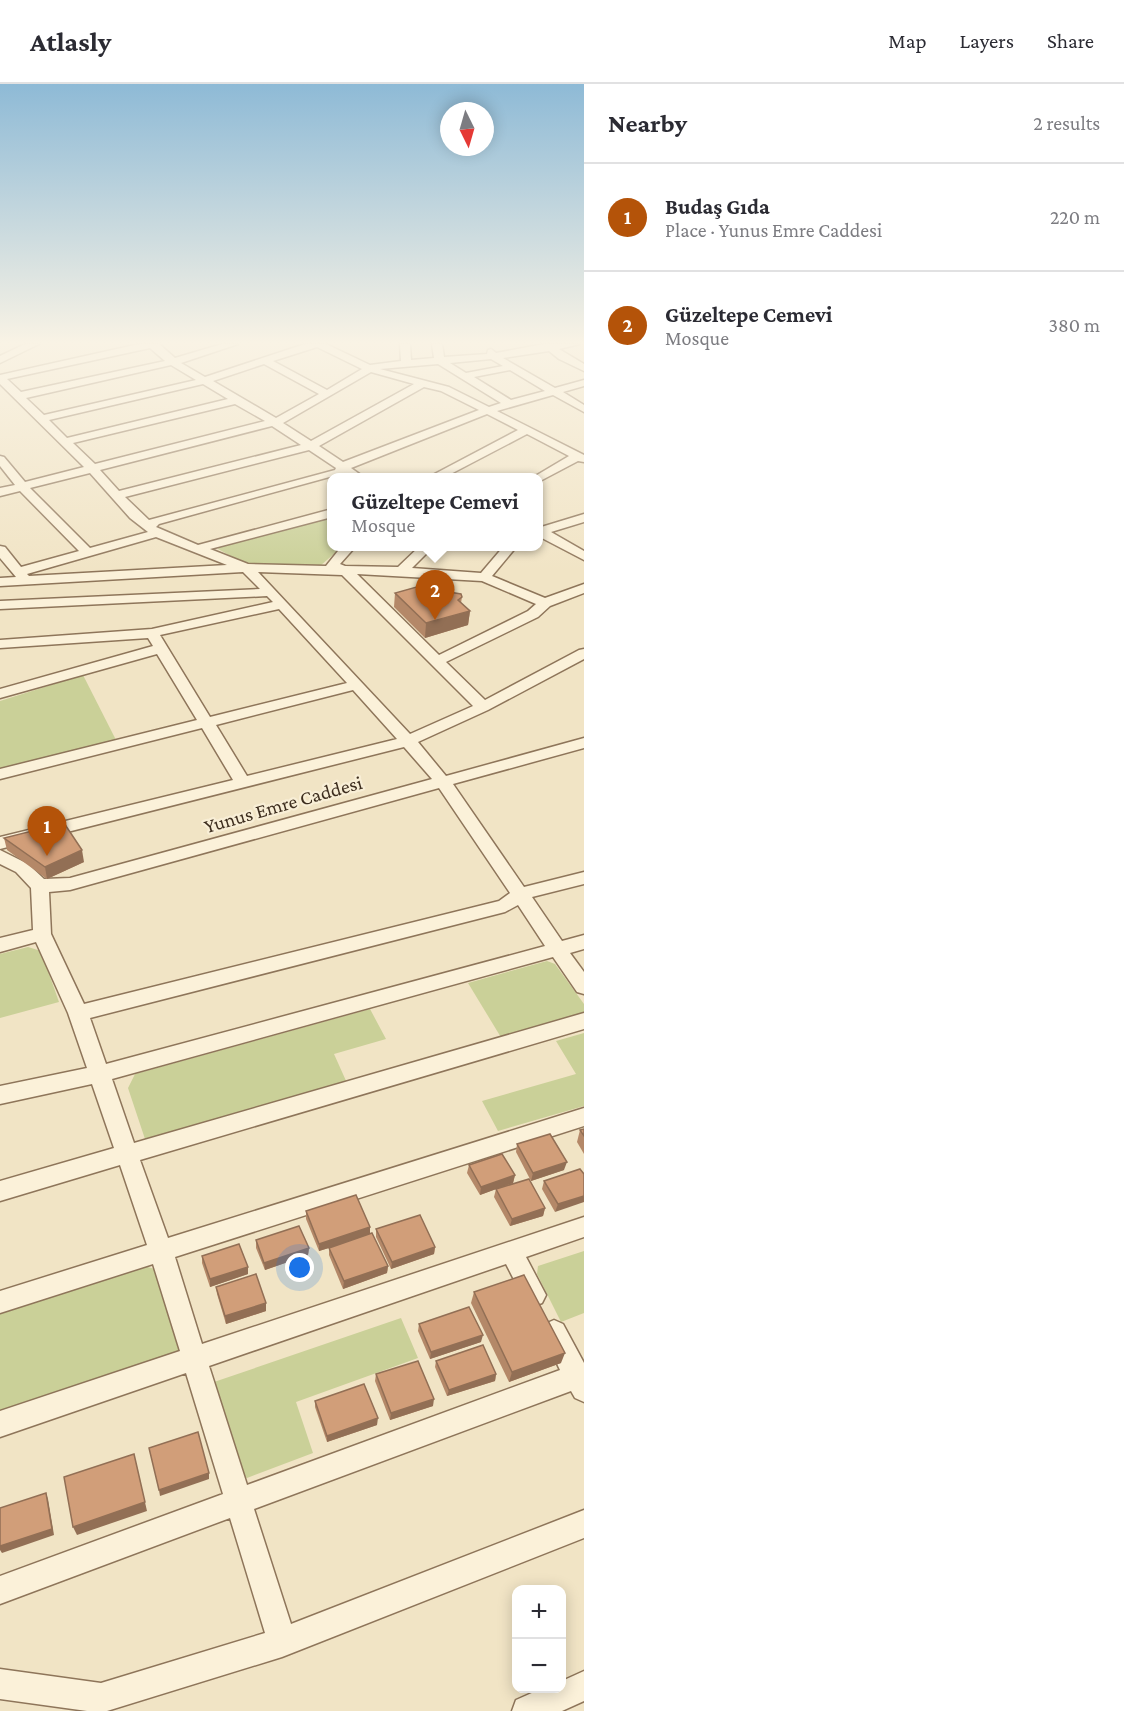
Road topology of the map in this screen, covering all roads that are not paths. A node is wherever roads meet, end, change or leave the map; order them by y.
1 (43, 420) edge
2 (155, 420) edge
3 (271, 420) edge
4 (282, 420) edge
5 (357, 420) edge
6 (463, 420) edge
7 (508, 420) edge
8 (274, 422) junction
9 (527, 430) junction
10 (64, 442) junction
11 (311, 446) junction
12 (581, 458) edge
13 (0, 459) edge
14 (342, 467) junction
15 (92, 468) junction
16 (335, 473) edge
17 (352, 473) edge
18 (442, 473) edge
19 (327, 475) edge
20 (543, 475) edge
21 (23, 487) junction
22 (0, 492) edge
23 (118, 495) junction
24 (327, 514) edge
25 (584, 518) edge
26 (153, 530) junction
27 (543, 530) edge
28 (543, 533) edge
29 (196, 549) junction
30 (0, 550) edge
31 (345, 551) edge
32 (423, 551) edge
33 (507, 551) edge
34 (87, 552) junction
35 (584, 556) edge
36 (246, 568) junction
37 (401, 571) junction
38 (347, 572) junction
39 (22, 576) junction
40 (484, 577) junction
41 (0, 582) edge
42 (584, 588) edge
43 (271, 592) junction
44 (545, 603) junction
45 (282, 604) junction
46 (0, 605) edge
47 (152, 633) junction
48 (0, 644) edge
49 (161, 648) junction
50 (584, 653) edge
51 (436, 662) junction
52 (357, 685) junction
53 (0, 694) edge
54 (483, 707) junction
55 (206, 722) junction
56 (408, 741) junction
57 (584, 743) edge
58 (0, 774) edge
59 (442, 781) junction
60 (243, 783) junction
61 (0, 843) edge
62 (0, 856) edge
63 (584, 878) edge
64 (40, 885) junction
65 (520, 894) junction
66 (42, 934) junction
67 (584, 942) edge
68 (0, 945) edge
69 (558, 949) junction
70 (584, 987) edge
71 (78, 1013) junction
72 (584, 1021) edge
73 (101, 1074) junction
74 (0, 1095) edge
75 (584, 1117) edge
76 (128, 1154) junction
77 (0, 1191) edge
78 (584, 1227) edge
79 (161, 1251) junction
80 (511, 1251) junction
81 (0, 1302) edge
82 (194, 1358) junction
83 (581, 1383) edge
84 (0, 1424) edge
85 (238, 1503) junction
86 (584, 1524) edge
87 (0, 1590) edge
88 (282, 1642) junction
89 (0, 1684) edge
90 (584, 1686) edge
91 (99, 1704) edge
92 (541, 1708) edge

1 - 10 street
2 - 10 street
3 - 8 street
4 - 8 street
5 - 11 street
6 - 14 street
7 - 9 street
8 - 11 street
8 - 15 street
9 - 12 street
9 - 18 street
10 - 15 street
11 - 14 street
11 - 23 street
12 - 20 street
13 - 21 street
14 - 16 street
14 - 17 street
15 - 21 street
15 - 23 street
19 - 26 street
21 - 22 street
21 - 34 street
23 - 26 street
24 - 29 street
25 - 27 street
26 - 29 street
26 - 34 street
28 - 35 street
29 - 36 street
30 - 39 street
31 - 38 street
32 - 37 street
33 - 40 street
34 - 39 street
36 - 38 street
36 - 39 street
36 - 43 street
37 - 38 street
37 - 40 street
38 - 51 street
39 - 41 street
40 - 44 street
42 - 44 street
43 - 45 street
43 - 46 street
44 - 51 street
45 - 47 street
45 - 52 street
47 - 48 street
47 - 49 street
49 - 53 street
49 - 55 street
50 - 54 street
51 - 54 street
52 - 55 street
52 - 56 street
54 - 56 street
55 - 58 street
55 - 60 street
56 - 59 street
56 - 60 street
57 - 59 street, Yunus Emre Caddesi
59 - 64 street, Yunus Emre Caddesi
59 - 65 street
60 - 61 street
62 - 64 street
63 - 65 street
64 - 66 street
65 - 69 street
65 - 71 street
66 - 68 street
66 - 71 street
67 - 69 street
69 - 70 street
69 - 73 street
71 - 73 street
72 - 76 street
73 - 74 street
73 - 76 street
75 - 79 street
76 - 77 street
76 - 79 street
78 - 80 street
79 - 81 street
79 - 82 street
80 - 82 street
80 - 83 street
82 - 84 street
82 - 85 street
83 - 85 street
85 - 87 street
85 - 88 street
86 - 88 street
88 - 91 street
89 - 91 street
90 - 92 street

